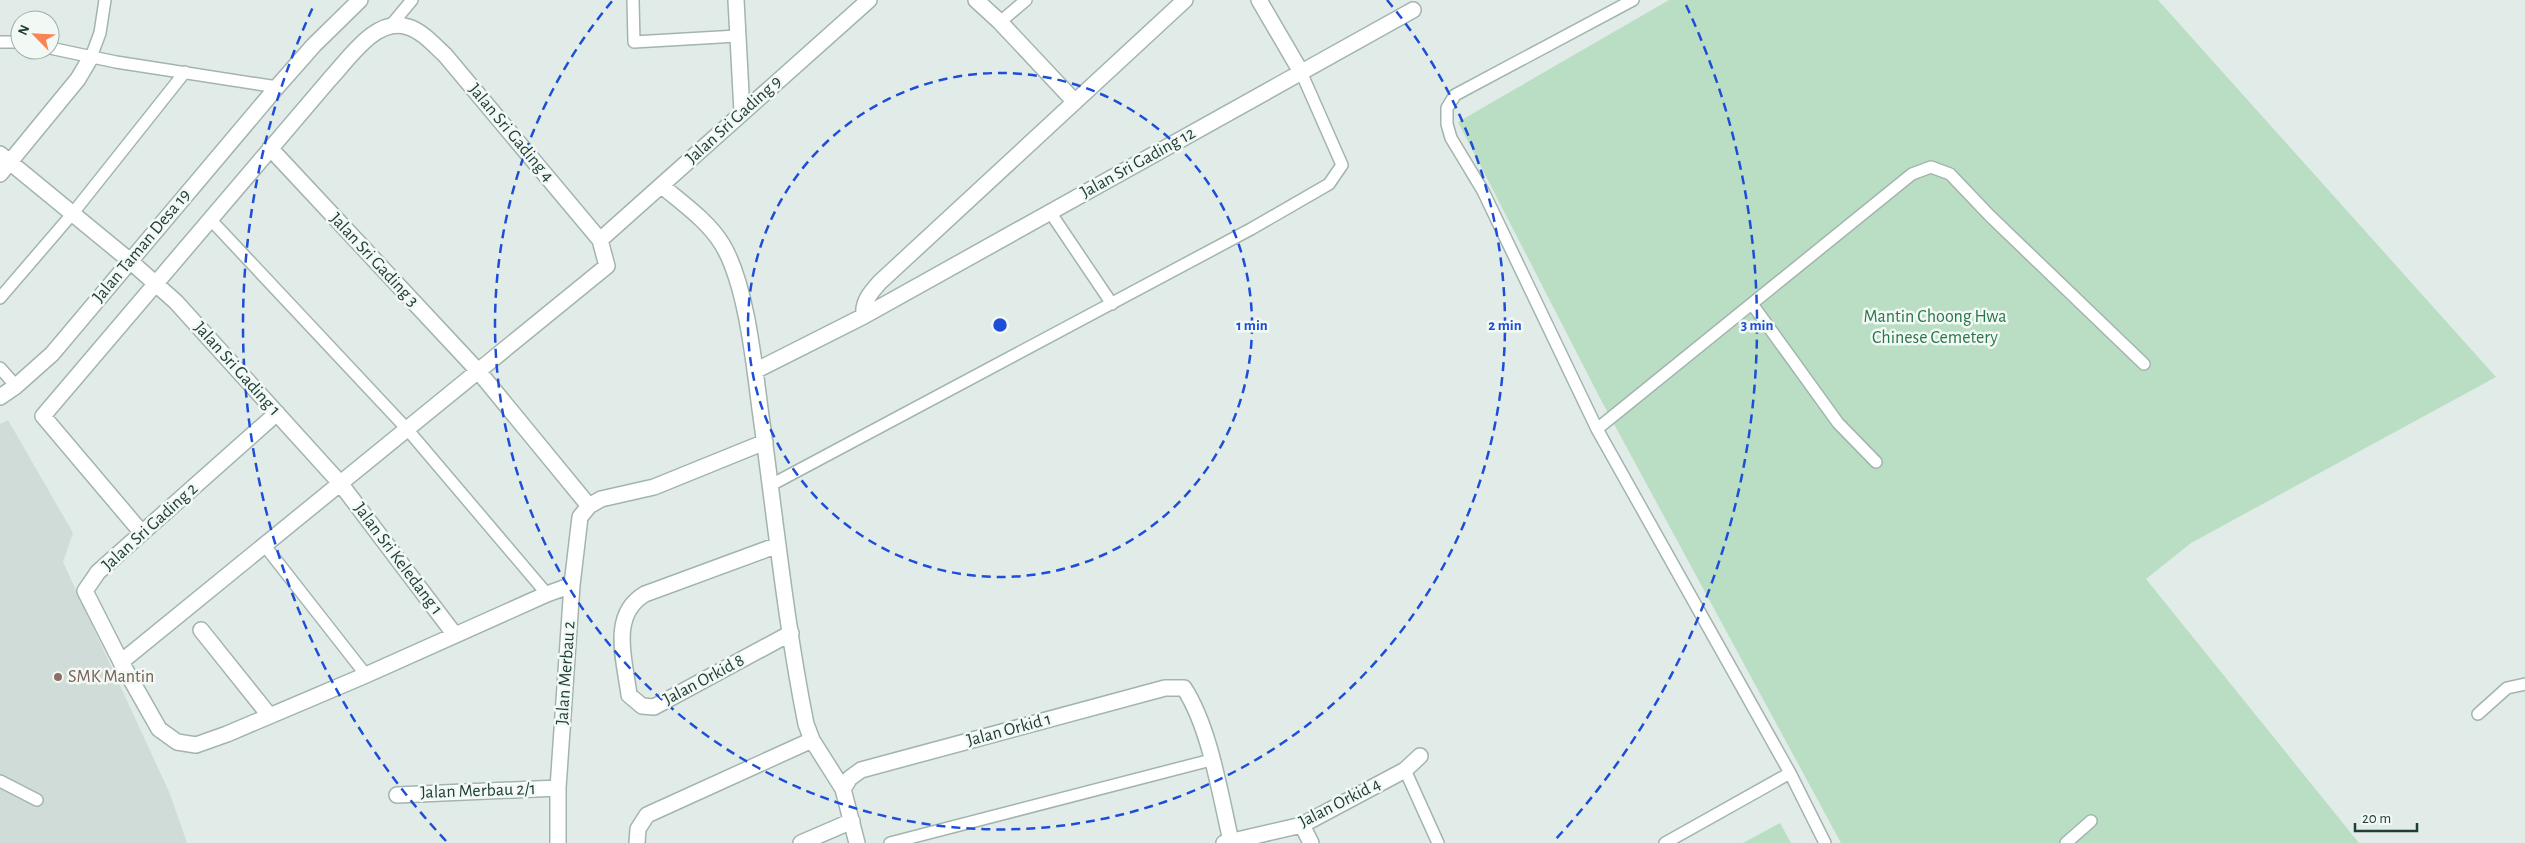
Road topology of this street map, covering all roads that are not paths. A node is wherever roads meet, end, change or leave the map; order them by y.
1 (104, 0) edge
2 (412, 0) edge
3 (633, 0) edge
4 (736, 0) edge
5 (869, 0) edge
6 (976, 0) edge
7 (1026, 0) edge
8 (1185, 0) edge
9 (1259, 0) edge
10 (1633, 0) edge
11 (354, 2) edge
12 (1411, 5) edge
13 (1000, 22) junction
14 (392, 24) junction
15 (737, 36) junction
16 (60, 50) edge
17 (91, 58) junction
18 (185, 72) junction
19 (1301, 72) junction
20 (277, 87) junction
21 (1075, 102) junction
22 (742, 112) junction
23 (270, 148) junction
24 (5, 158) edge
25 (0, 174) edge
26 (662, 186) junction
27 (1050, 212) junction
28 (73, 213) junction
29 (210, 219) junction
30 (600, 240) junction
31 (129, 260) junction
32 (156, 283) junction
33 (0, 298) edge
34 (1112, 304) junction
35 (1752, 304) junction
36 (864, 316) junction
37 (2144, 364) dead end
38 (0, 368) edge
39 (755, 371) junction
40 (478, 372) junction
41 (16, 386) junction
42 (0, 397) edge
43 (277, 413) junction
44 (407, 429) junction
45 (1596, 429) junction
46 (765, 442) junction
47 (1876, 462) dead end
48 (340, 483) junction
49 (771, 485) junction
50 (588, 506) junction
51 (142, 533) junction
52 (778, 545) junction
53 (265, 546) junction
54 (572, 585) junction
55 (547, 594) junction
56 (201, 630) dead end
57 (791, 633) junction
58 (456, 635) junction
59 (121, 662) junction
60 (366, 675) junction
61 (2525, 684) edge
62 (2478, 714) dead end
63 (269, 715) junction
64 (812, 740) junction
65 (1420, 756) dead end
66 (1211, 760) junction
67 (1405, 770) junction
68 (1790, 773) junction
69 (0, 781) edge
70 (558, 788) junction
71 (843, 789) junction
72 (397, 795) dead end
73 (38, 800) dead end
74 (852, 821) junction
75 (2091, 821) dead end
76 (1302, 825) junction
77 (1228, 842) edge
78 (558, 843) edge
79 (637, 843) edge
80 (801, 843) edge
81 (857, 843) edge
82 (890, 843) edge
83 (1311, 843) edge
84 (1438, 843) edge
85 (1665, 843) edge
86 (1825, 843) edge
87 (2066, 843) edge

1 - 17 lane
2 - 14 lane
3 - 15 lane
4 - 15 street
5 - 22 street, Jalan Sri Gading 9
6 - 13 street
7 - 13 lane
8 - 21 street
9 - 19 street
10 - 45 lane
11 - 20 street, Jalan Taman Desa 19
12 - 19 street, Jalan Sri Gading 12
13 - 21 street
14 - 23 street
14 - 30 street, Jalan Sri Gading 4
15 - 22 street
16 - 17 lane
17 - 18 lane
17 - 24 street
18 - 20 lane
18 - 28 lane
19 - 27 street, Jalan Sri Gading 12
19 - 34 lane
20 - 31 street, Jalan Taman Desa 19
21 - 36 street
22 - 26 street, Jalan Sri Gading 9
23 - 29 street
23 - 40 street, Jalan Sri Gading 3
24 - 25 street
24 - 28 street, Jalan Sri Gading 1
26 - 30 street, Jalan Sri Gading 9
26 - 39 street
27 - 34 lane
27 - 36 street, Jalan Sri Gading 12
28 - 31 street, Jalan Sri Gading 1
28 - 33 lane
29 - 32 street
29 - 44 lane
30 - 40 street, Jalan Sri Gading 4
31 - 32 street, Jalan Sri Gading 1
31 - 41 street, Jalan Taman Desa 19
32 - 43 street, Jalan Sri Gading 1
32 - 51 street
34 - 49 lane
35 - 37 lane
35 - 45 lane
35 - 47 lane
36 - 39 street, Jalan Sri Gading 12
38 - 41 lane
39 - 46 street
40 - 44 street
40 - 50 street, Jalan Sri Gading 3
41 - 42 street, Jalan Taman Desa 19
43 - 48 street, Jalan Sri Gading 1
43 - 51 street, Jalan Sri Gading 2
44 - 48 street
44 - 55 lane
45 - 68 lane
46 - 49 street
46 - 50 street
48 - 53 street
48 - 58 street, Jalan Sri Keledang 1
49 - 52 street
50 - 54 street, Jalan Merbau 2
51 - 59 street, Jalan Sri Gading 2
52 - 57 street
52 - 57 street, Jalan Orkid 8
53 - 59 street
53 - 60 lane
54 - 55 street
54 - 70 street, Jalan Merbau 2
55 - 58 street
56 - 63 street
57 - 64 street
58 - 60 street
59 - 63 street
60 - 63 street
61 - 62 lane
64 - 71 street
64 - 79 street
65 - 67 street, Jalan Orkid 4
66 - 71 street, Jalan Orkid 1
66 - 77 street
66 - 82 lane
67 - 76 street, Jalan Orkid 4
67 - 84 lane
68 - 85 lane
68 - 86 lane
69 - 73 lane
70 - 72 street, Jalan Merbau 2/1
70 - 78 street, Jalan Merbau 2
71 - 74 street
74 - 80 street
74 - 81 street
75 - 87 lane
76 - 77 street, Jalan Orkid 4
76 - 83 street

